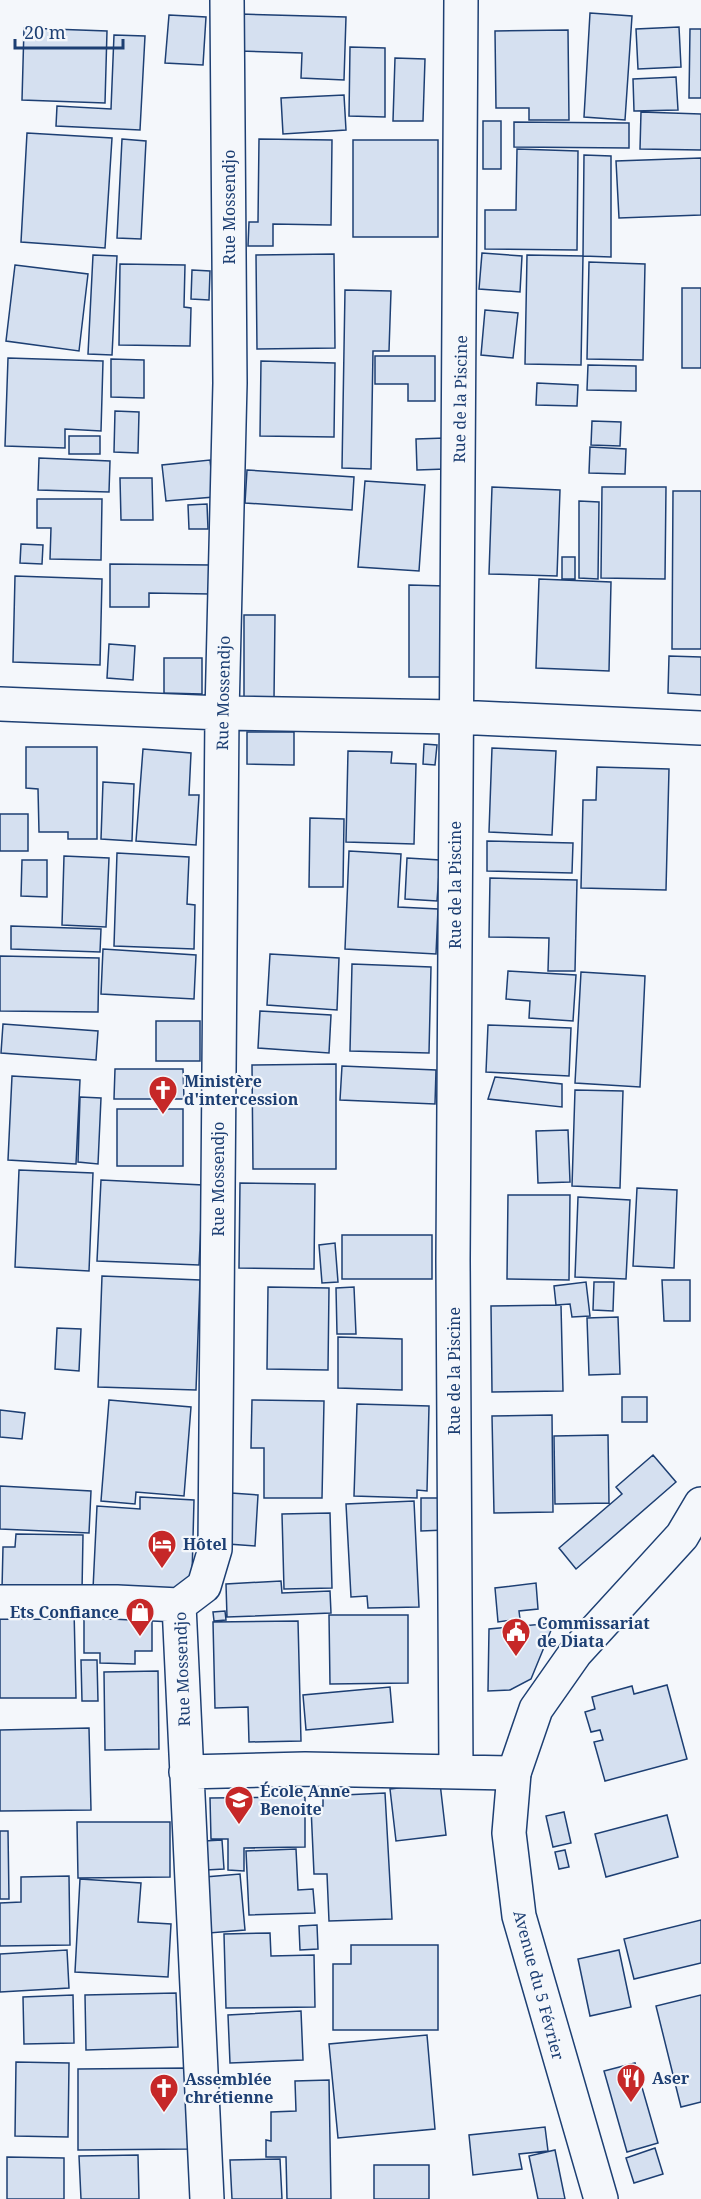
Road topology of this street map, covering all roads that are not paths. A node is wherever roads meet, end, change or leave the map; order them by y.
1 (227, 0) edge
2 (461, 0) edge
3 (0, 704) edge
4 (222, 713) junction
5 (456, 717) junction
6 (701, 728) edge
7 (701, 1504) edge
8 (692, 1539) edge
9 (0, 1602) edge
10 (179, 1605) junction
11 (456, 1771) junction
12 (186, 1772) junction
13 (514, 1773) junction
14 (207, 2199) edge
15 (601, 2199) edge

1 - 4 street, Rue Mossendjo
2 - 5 street, Rue de la Piscine
3 - 4 street
4 - 5 street
4 - 10 street, Rue Mossendjo
5 - 6 street
5 - 11 street, Rue de la Piscine
7 - 8 street, Avenue du 5 Février
8 - 13 street, Avenue du 5 Février
9 - 10 street
10 - 12 street, Rue Mossendjo
11 - 12 street
11 - 13 street
12 - 14 street, Rue Mossendjo
13 - 15 street, Avenue du 5 Février

